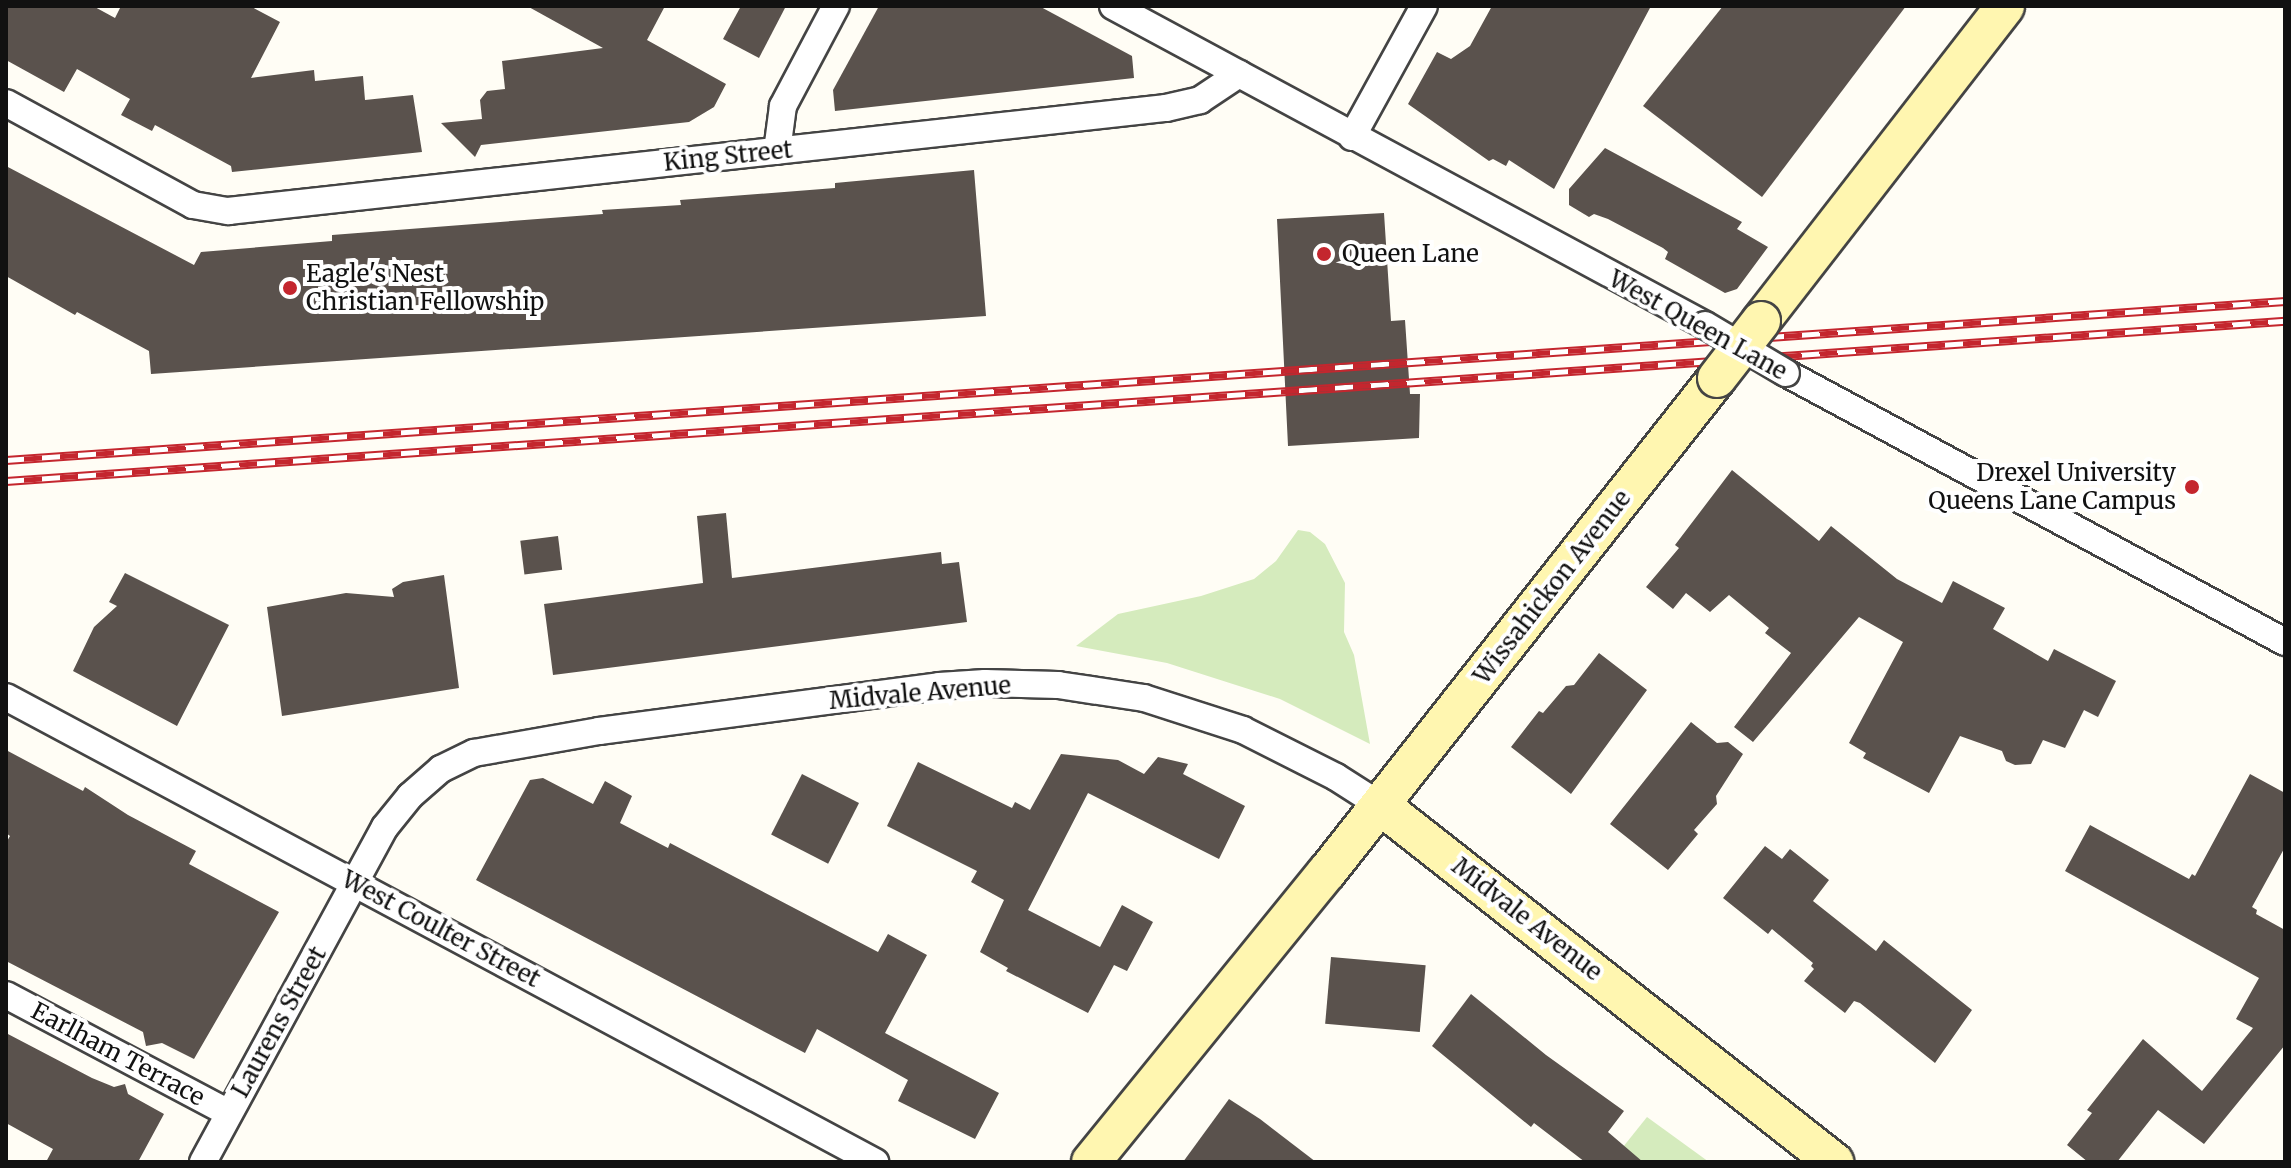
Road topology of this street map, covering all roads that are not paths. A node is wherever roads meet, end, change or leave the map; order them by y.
1 (836, 6) edge
2 (1113, 6) edge
3 (1424, 6) edge
4 (2005, 6) edge
5 (1239, 74) junction
6 (6, 103) edge
7 (1352, 137) junction
8 (777, 151) junction
9 (1752, 334) junction
10 (2285, 642) edge
11 (6, 697) edge
12 (1380, 805) junction
13 (356, 883) junction
14 (6, 995) edge
15 (229, 1113) junction
16 (203, 1162) edge
17 (875, 1162) edge
18 (1091, 1162) edge
19 (1834, 1162) edge

1 - 8 street
2 - 5 street, West Queen Lane
3 - 7 street
4 - 9 street, Wissahickon Avenue
5 - 7 street, West Queen Lane
5 - 8 street, King Street
6 - 8 street, King Street
7 - 9 street, West Queen Lane, bridge
9 - 10 street, West Queen Lane, bridge
9 - 12 street, Wissahickon Avenue, bridge
11 - 13 street, West Coulter Street
12 - 13 street, Midvale Avenue
12 - 18 street, Wissahickon Avenue
12 - 19 street, Midvale Avenue
13 - 15 street, Laurens Street
13 - 17 street, West Coulter Street
14 - 15 street, Earlham Terrace
15 - 16 street, Laurens Street

